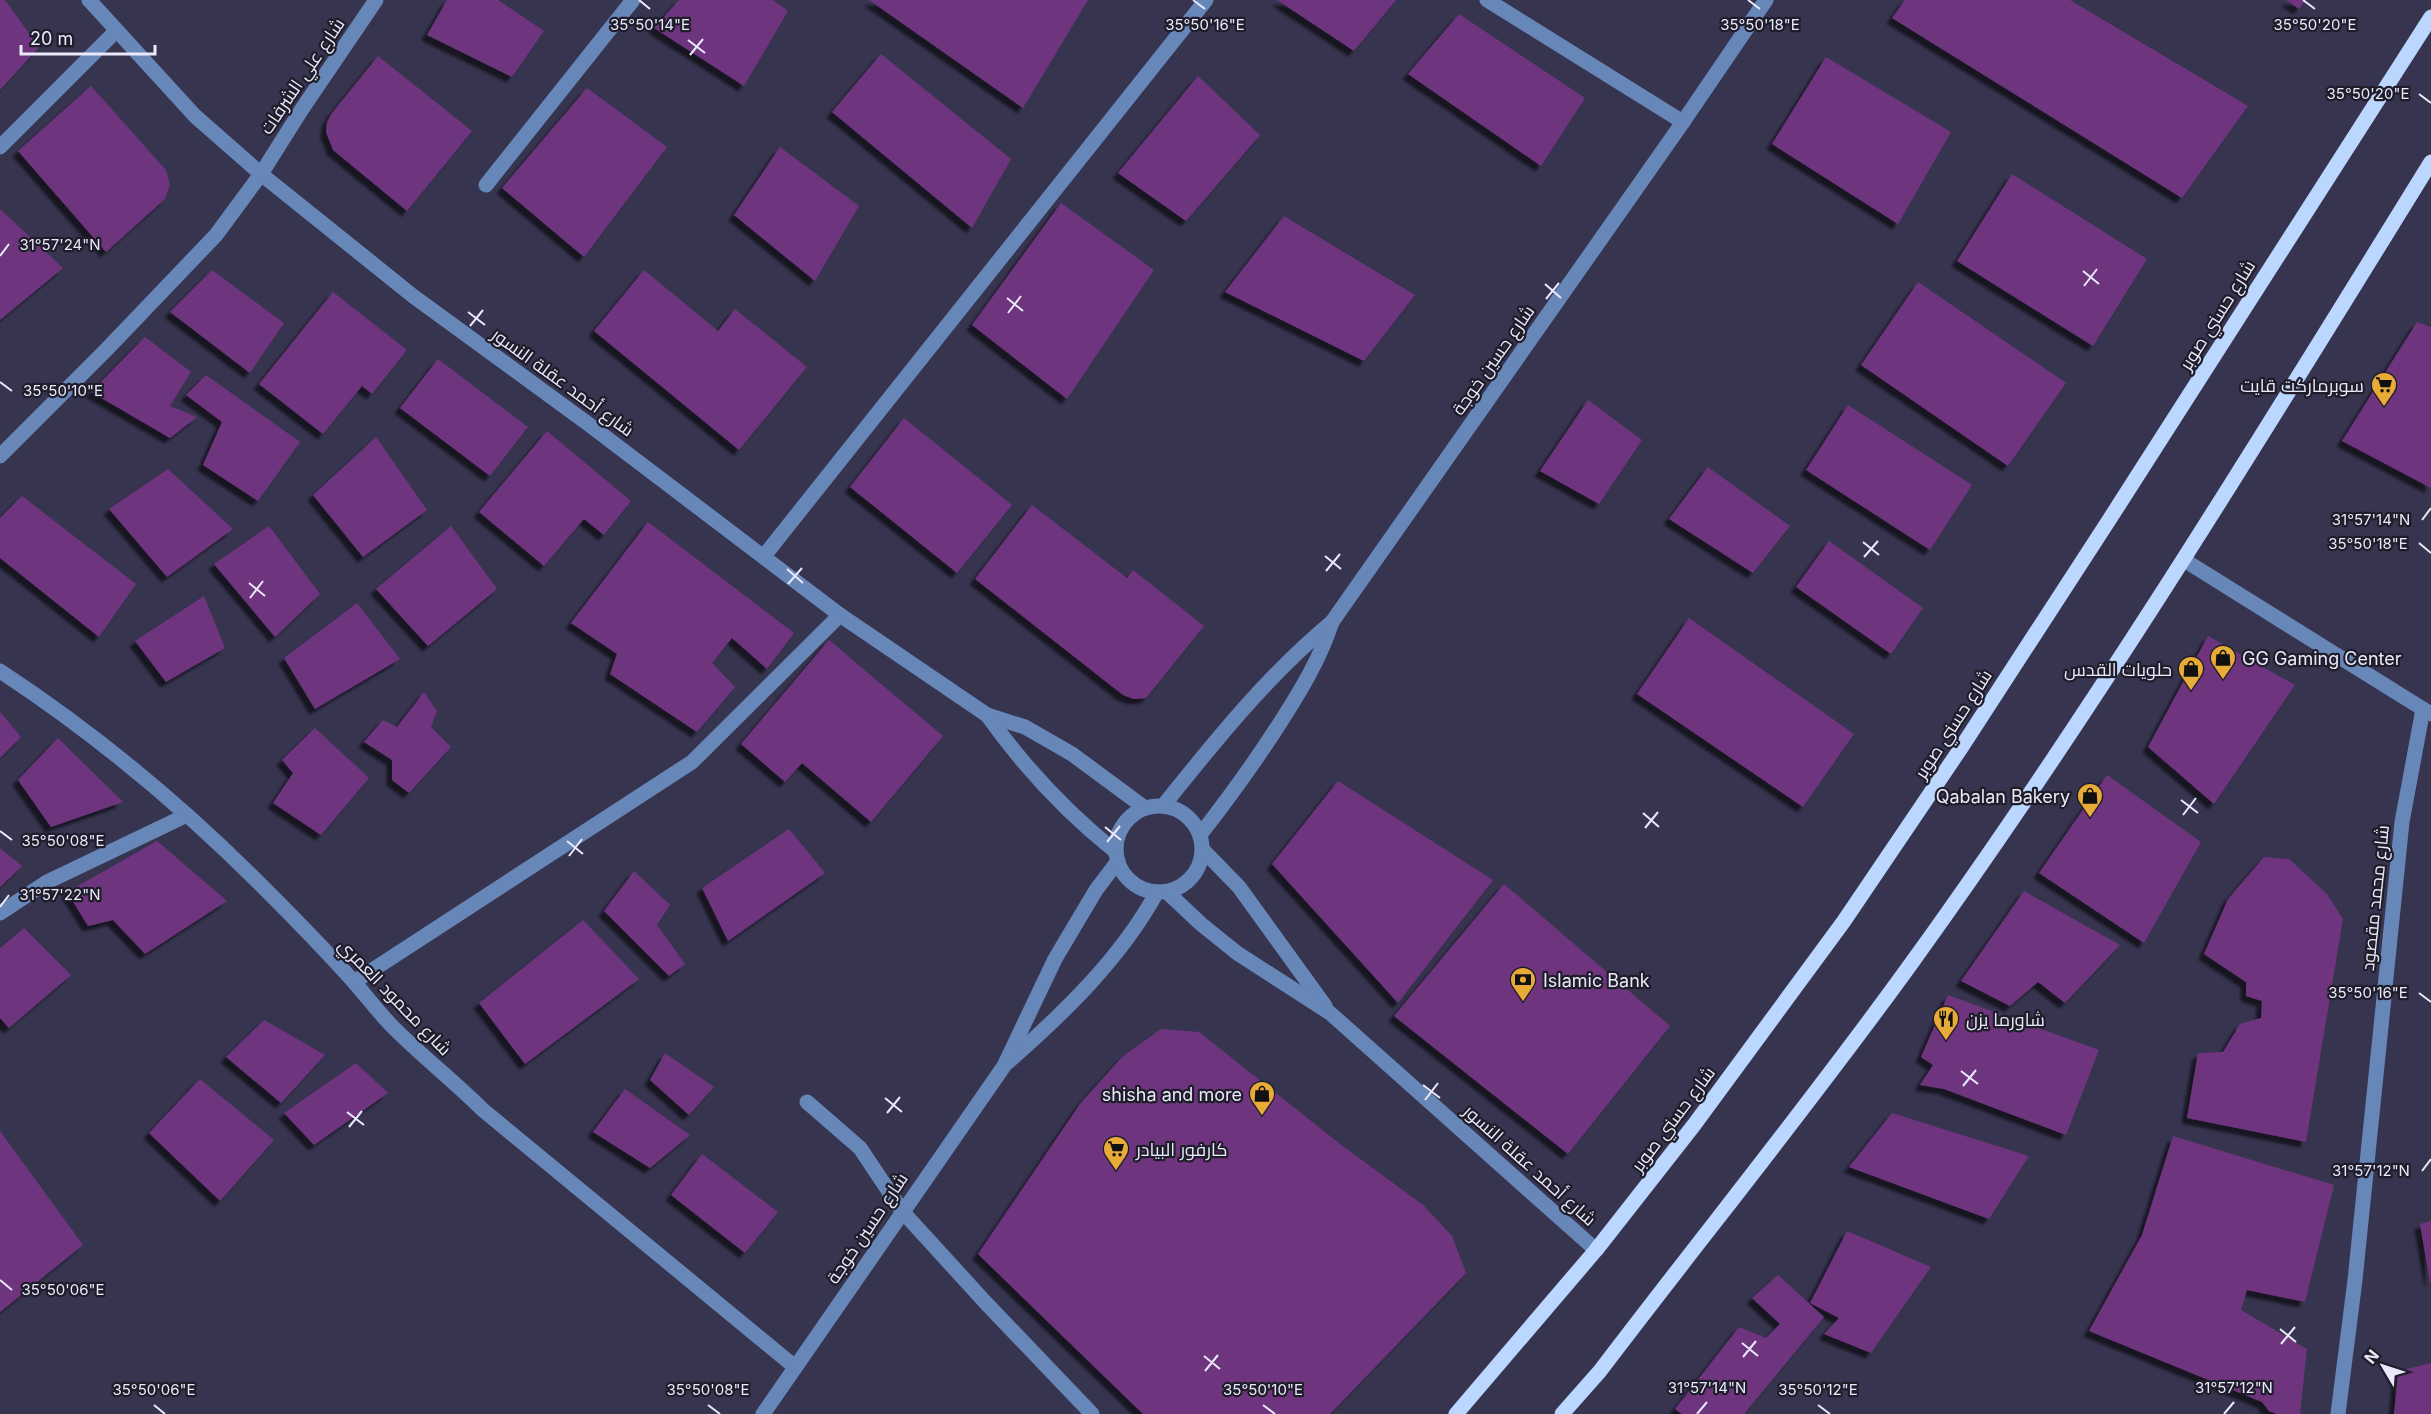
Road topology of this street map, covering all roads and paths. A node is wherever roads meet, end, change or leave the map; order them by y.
1 (89, 0) edge
2 (376, 0) edge
3 (633, 0) edge
4 (1206, 0) edge
5 (1487, 0) edge
6 (1766, 0) edge
7 (2431, 17) edge
8 (116, 31) junction
9 (1683, 123) junction
10 (0, 147) edge
11 (2431, 162) edge
12 (261, 174) junction
13 (486, 185) dead end
14 (0, 456) edge
15 (764, 556) junction
16 (2184, 560) junction
17 (840, 615) junction
18 (1332, 622) junction
19 (0, 671) edge
20 (2427, 712) edge
21 (987, 715) junction
22 (1163, 806) junction
23 (1145, 808) junction
24 (187, 815) junction
25 (1201, 842) junction
26 (1117, 856) junction
27 (1162, 892) junction
28 (0, 912) edge
29 (354, 982) junction
30 (1330, 1013) junction
31 (1004, 1066) junction
32 (807, 1102) dead end
33 (902, 1211) junction
34 (1596, 1250) junction
35 (795, 1367) junction
36 (764, 1414) edge
37 (1092, 1414) edge
38 (1456, 1414) edge
39 (1562, 1414) edge
40 (2337, 1414) edge

1 - 8 street, شارع أحمد عقلة النسور
2 - 12 street, شارع علي الشرفات
3 - 13 street
4 - 15 street
5 - 9 street
6 - 9 street, شارع حسين خوجة
7 - 34 main road, شارع حسني صوبر
8 - 10 street
8 - 12 street, شارع أحمد عقلة النسور
9 - 18 street, شارع حسين خوجة
11 - 16 main road
12 - 14 street, شارع علي الشرفات
12 - 15 street, شارع أحمد عقلة النسور
15 - 17 street, شارع أحمد عقلة النسور
16 - 20 street
16 - 39 main road
17 - 21 street, شارع أحمد عقلة النسور
17 - 29 street
18 - 22 street, شارع حسين خوجة
18 - 25 street, شارع حسين خوجة
19 - 24 street, شارع محمود العمري
20 - 40 street, شارع محمد مقصود
21 - 23 street, شارع أحمد عقلة النسور
21 - 26 street, شارع أحمد عقلة النسور
22 - 23 street
22 - 25 street
23 - 26 street
24 - 28 street
24 - 29 street, شارع محمود العمري
25 - 27 street
25 - 30 street, شارع أحمد عقلة النسور
26 - 27 street
26 - 31 street, شارع حسين خوجة
27 - 30 street, شارع أحمد عقلة النسور
27 - 31 street, شارع حسين خوجة
29 - 35 street, شارع محمود العمري
30 - 34 street, شارع أحمد عقلة النسور
31 - 33 street, شارع حسين خوجة
32 - 33 street
33 - 35 street, شارع حسين خوجة
33 - 37 street
34 - 38 main road, شارع حسني صوبر
35 - 36 street, شارع حسين خوجة

